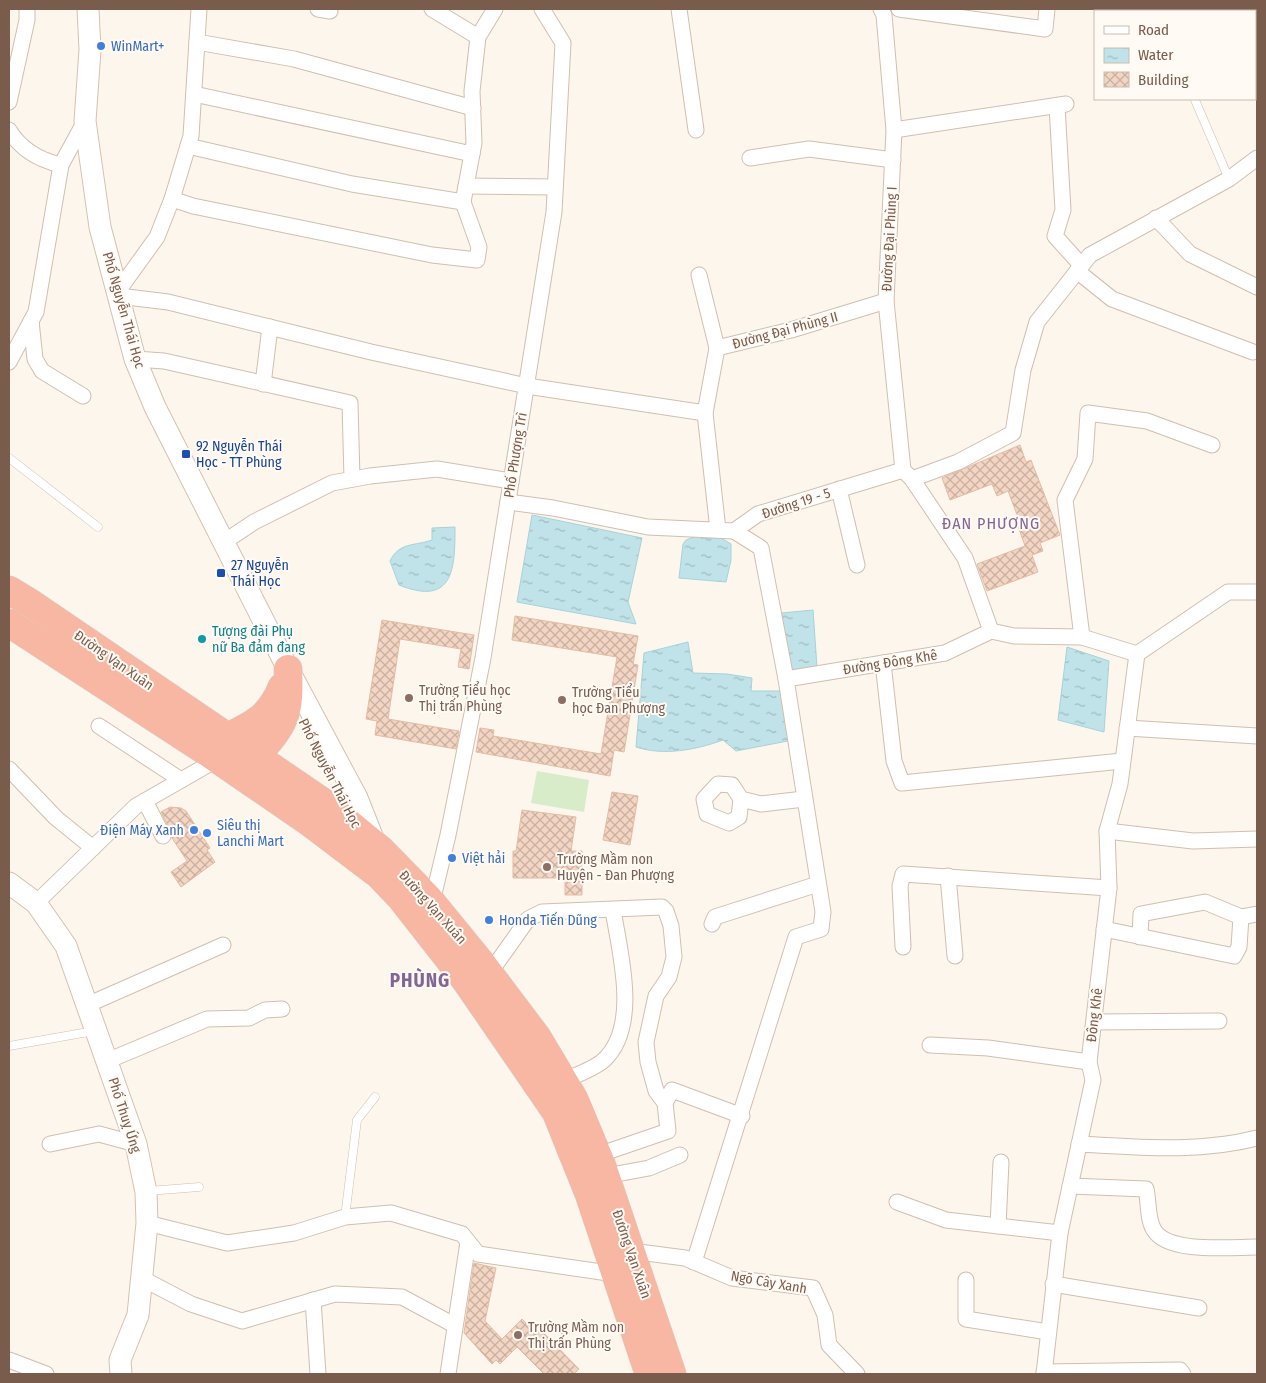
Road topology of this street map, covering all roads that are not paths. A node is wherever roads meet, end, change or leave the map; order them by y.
1 (27, 9) edge
2 (88, 9) edge
3 (199, 9) edge
4 (432, 9) edge
5 (495, 9) edge
6 (542, 9) edge
7 (679, 9) edge
8 (881, 9) edge
9 (899, 9) edge
10 (1047, 9) edge
11 (478, 37) junction
12 (197, 42) junction
13 (194, 94) junction
14 (1195, 100) edge
15 (9, 102) edge
16 (472, 108) junction
17 (85, 121) junction
18 (9, 130) edge
19 (696, 130) dead end
20 (894, 130) junction
21 (188, 146) junction
22 (472, 154) junction
23 (750, 158) dead end
24 (1257, 158) edge
25 (893, 160) junction
26 (62, 165) junction
27 (1229, 179) junction
28 (466, 186) junction
29 (555, 187) junction
30 (172, 200) junction
31 (463, 202) junction
32 (1156, 218) junction
33 (1079, 268) junction
34 (699, 275) dead end
35 (1257, 287) edge
36 (118, 294) junction
37 (886, 301) junction
38 (31, 321) junction
39 (270, 327) junction
40 (717, 348) junction
41 (1253, 352) dead end
42 (135, 359) junction
43 (9, 362) edge
44 (263, 384) junction
45 (527, 386) junction
46 (83, 396) dead end
47 (705, 413) junction
48 (1212, 445) dead end
49 (9, 458) edge
50 (908, 474) junction
51 (352, 479) junction
52 (511, 481) junction
53 (839, 489) junction
54 (508, 502) junction
55 (98, 527) dead end
56 (718, 530) junction
57 (734, 531) junction
58 (224, 542) junction
59 (857, 565) dead end
60 (9, 590) edge
61 (1257, 592) edge
62 (9, 623) edge
63 (991, 631) junction
64 (1082, 637) junction
65 (1137, 654) junction
66 (883, 663) junction
67 (288, 669) junction
68 (786, 679) junction
69 (98, 726) dead end
70 (1127, 728) junction
71 (1257, 736) edge
72 (222, 748) junction
73 (256, 757) junction
74 (1122, 761) junction
75 (9, 769) edge
76 (181, 780) junction
77 (741, 799) dead end
78 (804, 799) junction
79 (145, 801) junction
80 (1107, 831) junction
81 (361, 835) junction
82 (163, 836) dead end
83 (1257, 839) edge
84 (93, 848) junction
85 (948, 876) junction
86 (9, 883) edge
87 (818, 884) junction
88 (1109, 888) junction
89 (432, 902) junction
90 (36, 903) junction
91 (1257, 914) edge
92 (614, 916) dead end
93 (1241, 917) junction
94 (712, 924) dead end
95 (1104, 929) junction
96 (1140, 936) junction
97 (223, 946) dead end
98 (903, 947) dead end
99 (955, 956) dead end
100 (490, 974) junction
101 (87, 1005) junction
102 (282, 1009) dead end
103 (1219, 1021) dead end
104 (1094, 1022) junction
105 (96, 1031) junction
106 (930, 1045) dead end
107 (9, 1046) edge
108 (108, 1061) junction
109 (1089, 1062) junction
110 (564, 1081) junction
111 (375, 1097) dead end
112 (665, 1104) junction
113 (742, 1116) junction
114 (1257, 1138) edge
115 (50, 1144) dead end
116 (136, 1144) junction
117 (1079, 1144) junction
118 (680, 1155) dead end
119 (1001, 1162) dead end
120 (602, 1165) junction
121 (199, 1186) dead end
122 (1070, 1186) junction
123 (146, 1192) junction
124 (897, 1202) dead end
125 (345, 1218) junction
126 (146, 1223) junction
127 (998, 1226) junction
128 (1053, 1232) junction
129 (468, 1242) junction
130 (1257, 1247) edge
131 (623, 1262) junction
132 (694, 1262) junction
133 (141, 1278) junction
134 (966, 1280) dead end
135 (1053, 1284) junction
136 (313, 1300) junction
137 (1199, 1308) dead end
138 (454, 1325) junction
139 (1048, 1332) junction
140 (9, 1360) edge
141 (1044, 1373) edge
142 (46, 1374) edge
143 (121, 1374) edge
144 (318, 1374) edge
145 (448, 1374) edge
146 (649, 1374) edge
147 (672, 1374) edge
148 (857, 1374) edge
149 (1183, 1374) edge

1 - 15 street
2 - 17 main road, Phố Nguyễn Thái Học
3 - 12 street
4 - 11 street
5 - 11 street
6 - 29 street, Phố Phượng Trì
7 - 19 street
8 - 20 street, Đường Đại Phùng I
9 - 10 street
11 - 16 street
12 - 13 street
12 - 16 street
13 - 21 street
13 - 22 street
14 - 27 lane
16 - 22 street
17 - 26 street
17 - 36 main road, Phố Nguyễn Thái Học
18 - 26 street
20 - 25 street, Đường Đại Phùng I
20 - 33 street
21 - 30 street
21 - 31 street
22 - 28 street
23 - 25 street
24 - 27 street
25 - 37 street, Đường Đại Phùng I
26 - 38 street
27 - 32 street
28 - 29 street
28 - 31 street
29 - 45 street, Phố Phượng Trì
30 - 31 street
30 - 36 street
32 - 33 street
32 - 35 street
33 - 41 street
33 - 50 street, Đường 19 - 5
34 - 40 street
36 - 39 street
36 - 42 main road, Phố Nguyễn Thái Học
37 - 40 street, Đường Đại Phùng II
37 - 50 street, Đường Đại Phùng I
38 - 43 street
38 - 46 street
39 - 44 street
39 - 45 street
40 - 47 street, Đường Đại Phùng II
42 - 44 street
42 - 58 main road, Phố Nguyễn Thái Học
44 - 51 street
45 - 47 street
45 - 52 street, Phố Phượng Trì
47 - 56 street, Đường Đại Phùng II
48 - 64 street
49 - 55 lane
50 - 53 street, Đường 19 - 5
50 - 63 street
51 - 52 street
51 - 58 street
52 - 54 street, Phố Phượng Trì
53 - 57 street, Đường 19 - 5
53 - 59 street
54 - 56 street
54 - 89 street, Phố Phượng Trì
56 - 57 street
57 - 68 street
58 - 67 main road, Phố Nguyễn Thái Học
60 - 72 highway, Đường Vạn Xuân
61 - 65 street
62 - 72 highway, Đường Vạn Xuân
63 - 64 street
63 - 66 street, Đường Đông Khê
64 - 65 street
65 - 70 street, Đông Khê
66 - 68 street, Đường Đông Khê
66 - 74 street
67 - 72 highway
67 - 73 highway
67 - 81 main road, Phố Nguyễn Thái Học
68 - 78 street
69 - 76 street
70 - 71 street
70 - 74 street, Đông Khê
72 - 73 highway, Đường Vạn Xuân
72 - 76 street
72 - 81 highway, Đường Vạn Xuân
73 - 81 highway, Đường Vạn Xuân
74 - 80 street, Đông Khê
75 - 84 street
76 - 79 street
77 - 78 street
78 - 87 street
79 - 82 street
79 - 84 street
80 - 83 street
80 - 88 street, Đông Khê
81 - 89 highway, Đường Vạn Xuân
81 - 131 highway, Đường Vạn Xuân
84 - 90 street
85 - 88 street
85 - 98 street
85 - 99 street
86 - 90 main road, Phố Thuỵ Ứng
87 - 94 street
87 - 113 street
88 - 95 street, Đông Khê
89 - 100 highway, Đường Vạn Xuân
90 - 101 main road, Phố Thuỵ Ứng
91 - 93 street
92 - 110 street
93 - 96 street
93 - 96 street
95 - 96 street
95 - 104 street, Đông Khê
97 - 101 street
100 - 110 highway, Đường Vạn Xuân
100 - 112 street
101 - 105 main road, Phố Thuỵ Ứng
102 - 108 street
103 - 104 street
104 - 109 street, Đông Khê
105 - 107 lane
105 - 108 main road, Phố Thuỵ Ứng
106 - 109 street
108 - 116 main road, Phố Thuỵ Ứng
109 - 117 street, Đông Khê
110 - 120 highway, Đường Vạn Xuân
111 - 125 lane
112 - 113 street
112 - 120 street
113 - 132 street
114 - 117 street
115 - 116 street
116 - 123 main road, Phố Thuỵ Ứng
117 - 122 street, Đông Khê
118 - 120 street
119 - 127 street
120 - 131 highway, Đường Vạn Xuân
121 - 123 lane
122 - 128 street, Đông Khê
122 - 130 street
123 - 126 main road, Phố Thuỵ Ứng
124 - 127 street
125 - 126 street, Ngõ Cây Xanh
125 - 129 street, Ngõ Cây Xanh
126 - 133 main road, Phố Thuỵ Ứng
127 - 128 street
128 - 135 street, Đông Khê
129 - 131 street, Ngõ Cây Xanh
129 - 138 street
131 - 132 street, Ngõ Cây Xanh
131 - 146 highway, Đường Vạn Xuân
131 - 147 highway, Đường Vạn Xuân
132 - 148 street, Ngõ Cây Xanh
133 - 136 street
133 - 143 main road, Phố Thuỵ Ứng
134 - 139 street
135 - 137 street
135 - 139 street, Đông Khê
136 - 138 street
136 - 144 street
138 - 145 street
139 - 141 street, Đông Khê
140 - 142 street
141 - 149 street

